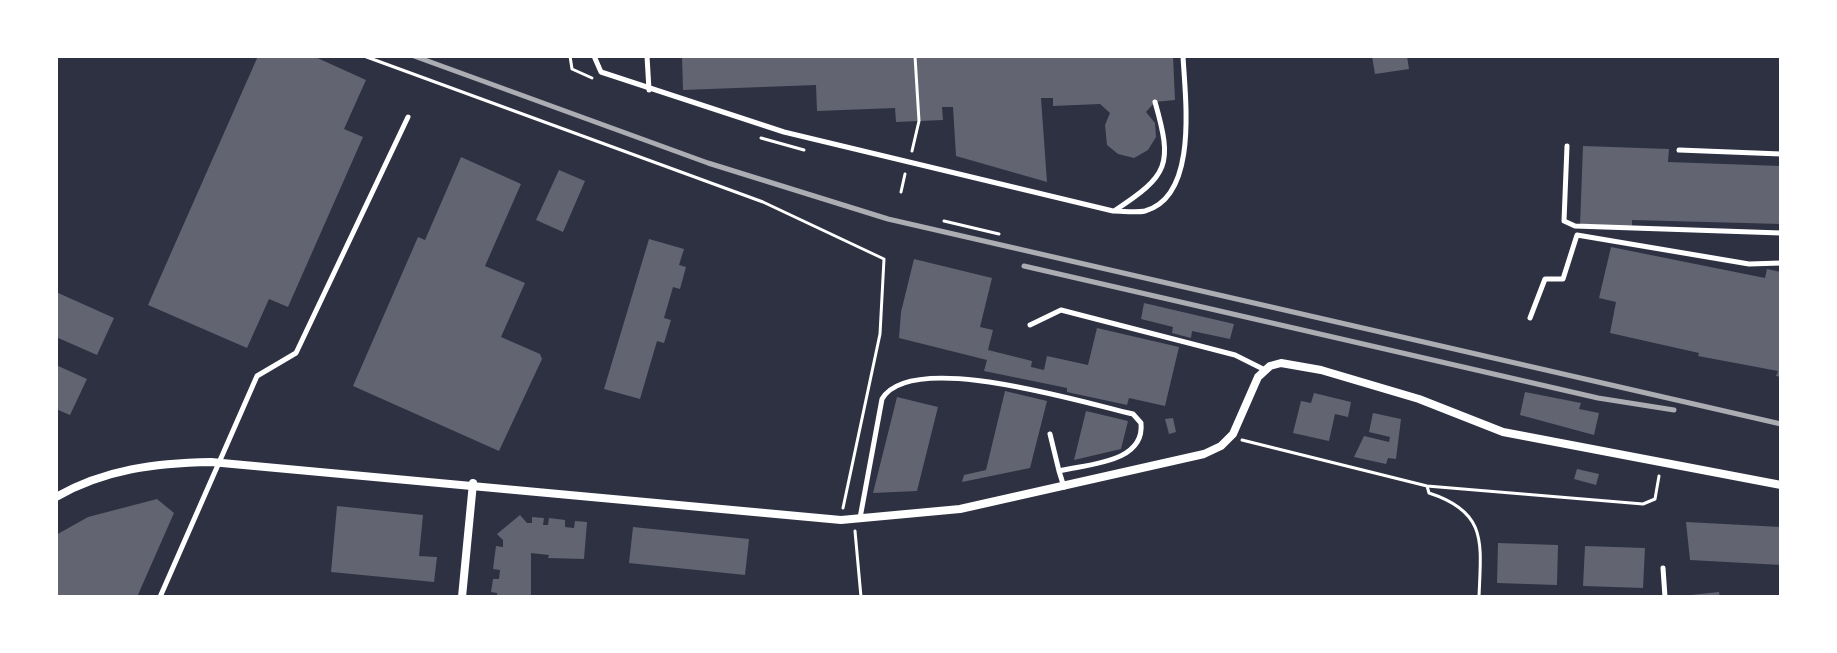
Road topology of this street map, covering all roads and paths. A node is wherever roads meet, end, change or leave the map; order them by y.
1 (364, 56) edge
2 (594, 56) edge
3 (647, 56) edge
4 (915, 56) edge
5 (1183, 56) edge
6 (1184, 75) junction
7 (649, 90) junction
8 (1175, 91) dead end
9 (1155, 102) dead end
10 (408, 117) dead end
11 (1567, 146) dead end
12 (1679, 150) dead end
13 (1781, 154) edge
14 (910, 160) junction
15 (901, 192) dead end
16 (1113, 211) junction
17 (944, 221) dead end
18 (1781, 233) edge
19 (999, 234) dead end
20 (1781, 263) edge
21 (1530, 318) dead end
22 (1030, 325) dead end
23 (1265, 370) junction
24 (1050, 434) dead end
25 (1233, 434) junction
26 (1662, 460) junction
27 (219, 463) junction
28 (1059, 471) junction
29 (473, 483) junction
30 (1781, 485) edge
31 (1427, 486) junction
32 (1064, 487) junction
33 (56, 497) edge
34 (857, 519) junction
35 (841, 520) junction
36 (1663, 568) dead end
37 (160, 597) edge
38 (462, 597) edge
39 (861, 597) edge
40 (1479, 597) edge
41 (1665, 597) edge

1 - 35 path
2 - 7 lane
3 - 7 lane
4 - 14 path
5 - 6 lane
6 - 8 lane
6 - 16 lane
7 - 14 lane
9 - 16 lane
10 - 27 lane
11 - 18 lane
12 - 13 lane
14 - 15 path
14 - 16 lane
17 - 19 path
20 - 21 lane
22 - 23 lane
23 - 25 street
23 - 26 street
24 - 28 lane
25 - 31 path
25 - 32 street
26 - 30 street
26 - 31 path
27 - 29 street
27 - 33 street
27 - 37 lane
28 - 32 lane
28 - 34 lane
29 - 35 street
29 - 38 street
31 - 40 path
32 - 34 street
34 - 35 street
34 - 39 path
36 - 41 lane

